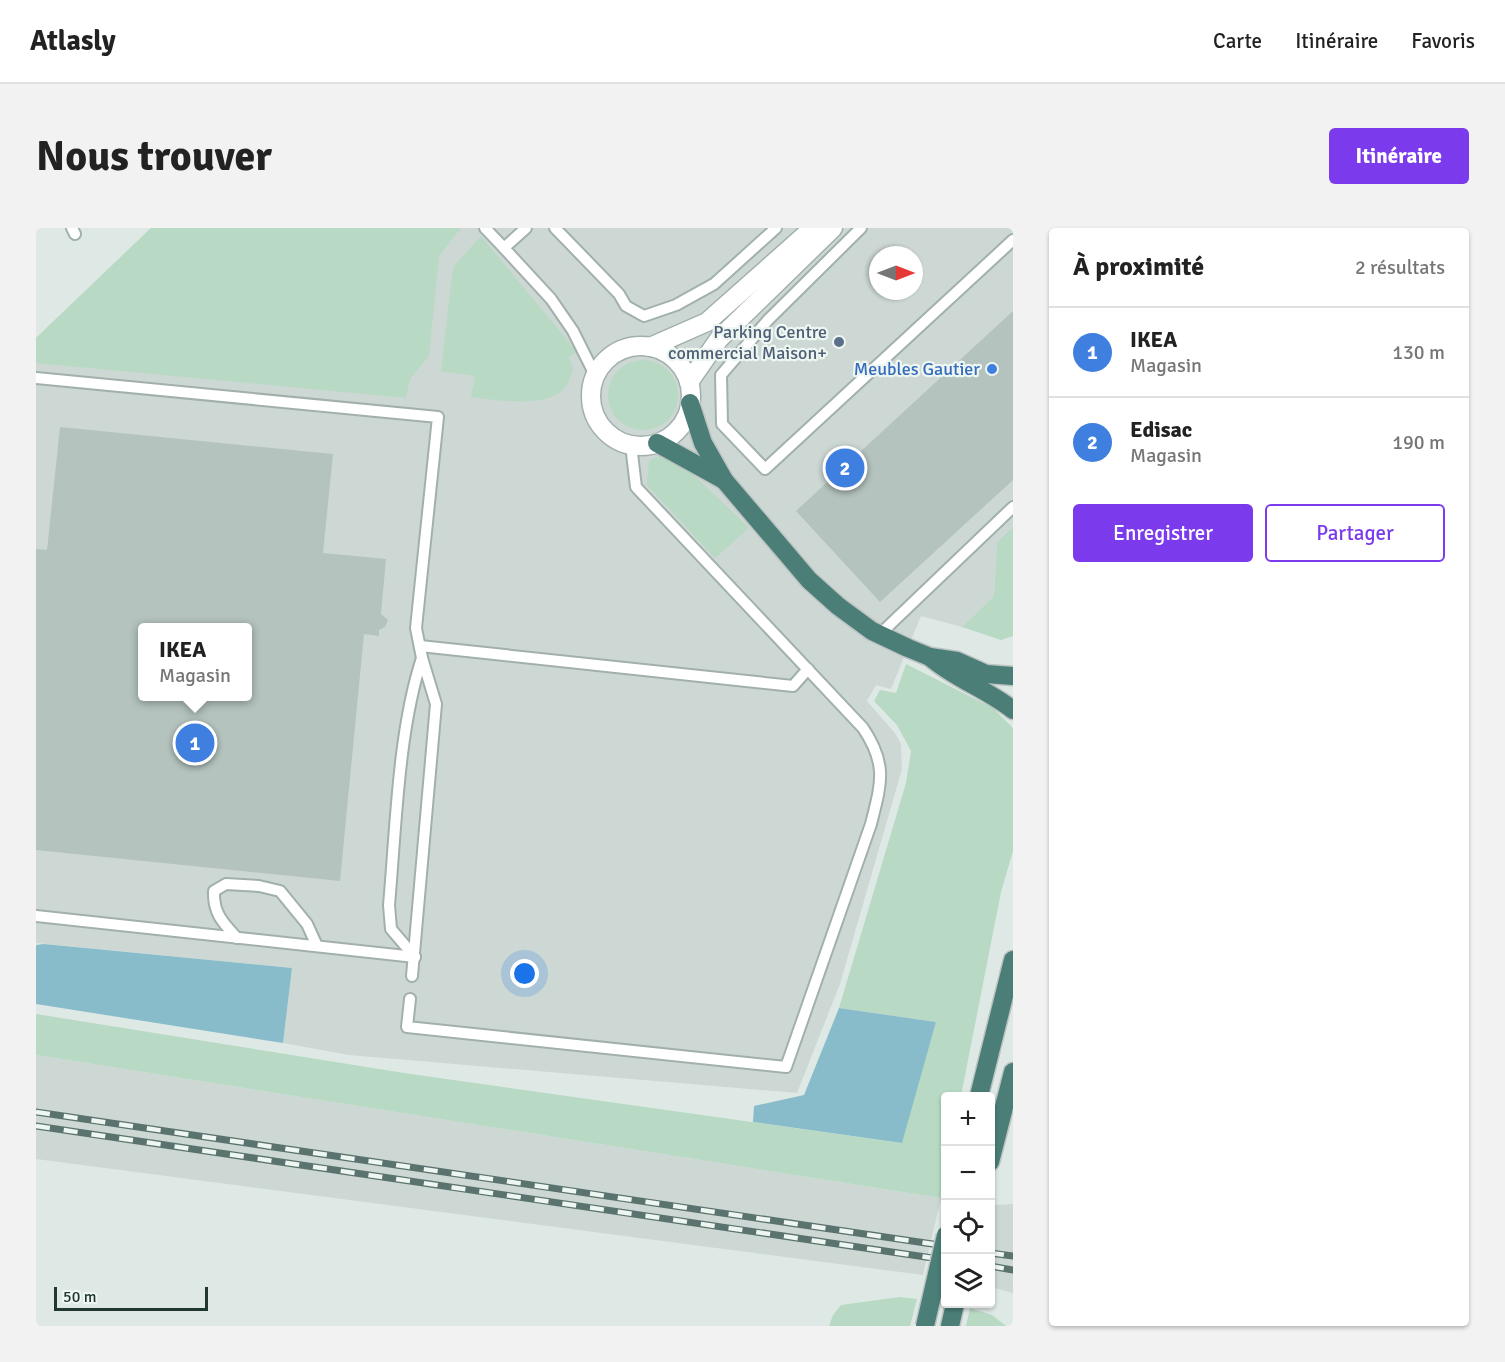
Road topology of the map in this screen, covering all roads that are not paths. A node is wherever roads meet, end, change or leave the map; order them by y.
1 (485, 228) edge
2 (555, 228) edge
3 (776, 228) edge
4 (813, 228) edge
5 (833, 228) edge
6 (861, 228) edge
7 (522, 229) edge
8 (1013, 240) edge
9 (504, 248) junction
10 (650, 346) junction
11 (595, 375) junction
12 (36, 378) edge
13 (689, 382) junction
14 (690, 403) junction
15 (657, 443) junction
16 (631, 445) junction
17 (724, 480) junction
18 (1013, 507) edge
19 (879, 634) junction
20 (420, 646) junction
21 (930, 657) junction
22 (422, 658) junction
23 (808, 669) junction
24 (1013, 676) edge
25 (1013, 710) edge
26 (36, 916) edge
27 (237, 938) junction
28 (317, 946) junction
29 (415, 957) junction
30 (1013, 960) edge
31 (412, 976) dead end
32 (410, 999) dead end
33 (1013, 1072) edge
34 (980, 1092) edge
35 (994, 1146) edge
36 (941, 1253) edge
37 (954, 1308) edge
38 (925, 1326) edge
39 (950, 1326) edge

1 - 9 lane
2 - 3 lane
4 - 10 street
5 - 13 street
6 - 8 lane
7 - 9 lane
9 - 11 lane
10 - 11 street
10 - 13 street
11 - 16 street
12 - 20 lane
13 - 14 street
14 - 15 street
14 - 17 highway
15 - 16 street
15 - 17 highway
16 - 23 lane
17 - 19 highway
18 - 19 lane
19 - 21 highway
20 - 22 lane
20 - 23 lane
21 - 24 highway
21 - 25 highway
22 - 29 lane
22 - 29 lane
23 - 32 lane
26 - 27 lane
27 - 28 lane
27 - 28 lane
28 - 29 lane
29 - 31 lane
30 - 34 highway
33 - 35 highway
36 - 38 highway, bridge
37 - 39 highway

